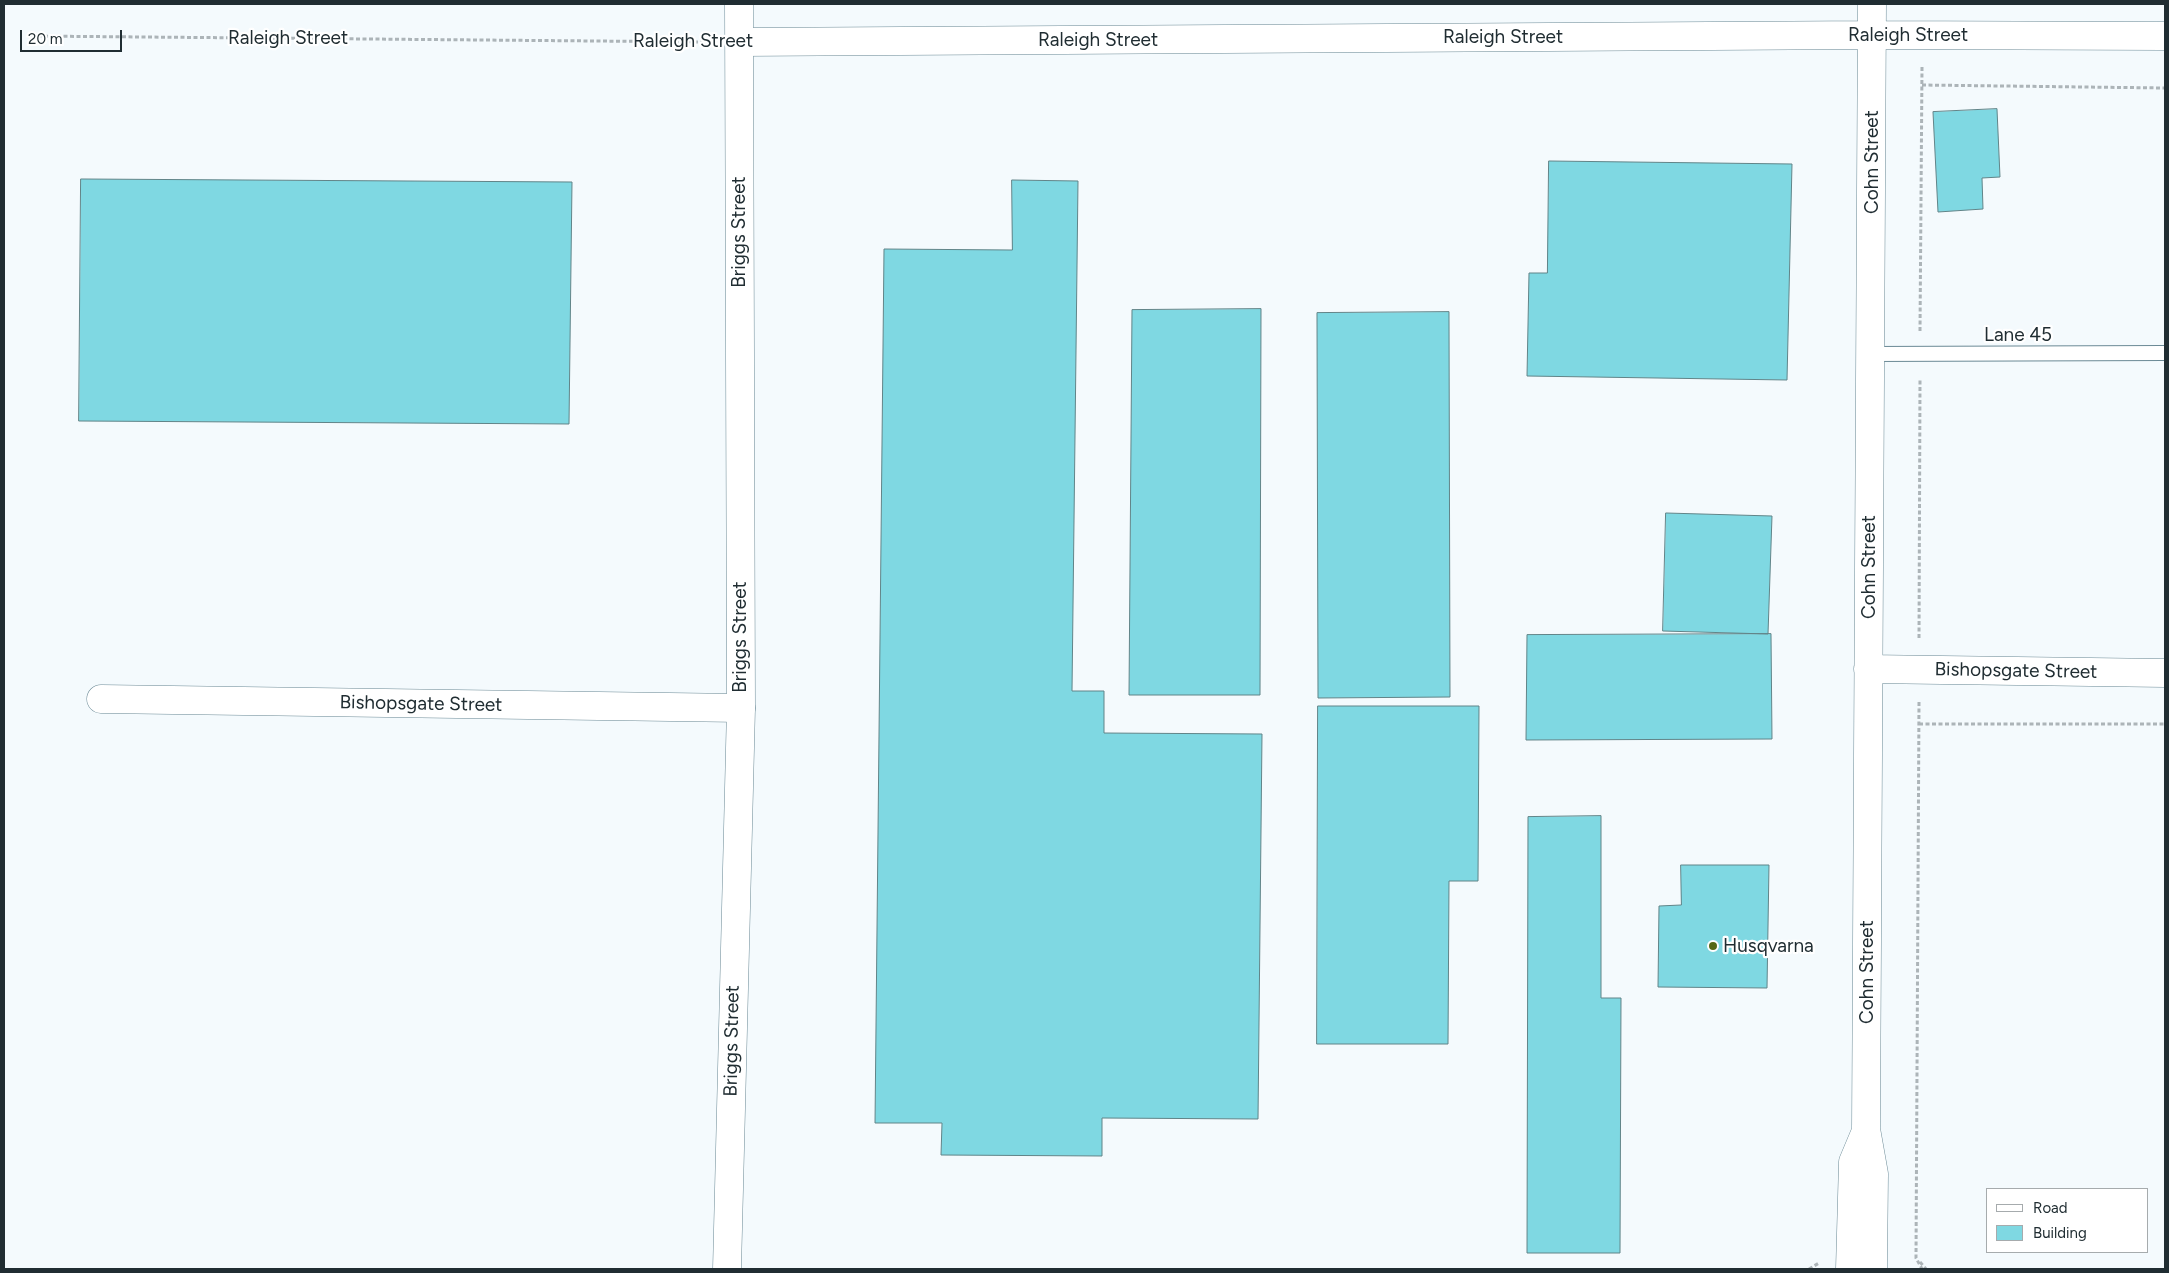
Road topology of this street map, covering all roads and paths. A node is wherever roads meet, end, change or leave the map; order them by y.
1 (739, 4) edge
2 (1872, 4) edge
3 (1872, 35) junction
4 (31, 36) dead end
5 (2165, 36) edge
6 (739, 42) junction
7 (1922, 85) dead end
8 (2165, 88) edge
9 (2165, 353) edge
10 (1870, 354) junction
11 (1868, 669) junction
12 (2165, 673) edge
13 (102, 700) dead end
14 (740, 708) junction
15 (1919, 724) dead end
16 (2165, 724) edge
17 (1866, 1129) junction
18 (1916, 1258) dead end
19 (1878, 1264) edge
20 (727, 1269) edge
21 (1850, 1269) edge
22 (1926, 1269) edge

1 - 6 street, Briggs Street
2 - 3 street, Cohn Street
3 - 5 street, Raleigh Street
3 - 6 street, Raleigh Street
3 - 10 street, Cohn Street
4 - 6 path, Raleigh Street
6 - 14 street, Briggs Street
7 - 8 path
9 - 10 lane, Lane 45
10 - 11 street, Cohn Street
11 - 12 street, Bishopsgate Street
11 - 17 street, Cohn Street
13 - 14 street, Bishopsgate Street
14 - 20 street, Briggs Street
15 - 16 path
17 - 19 street, Cohn Street
17 - 21 street, Cohn Street
18 - 22 path

